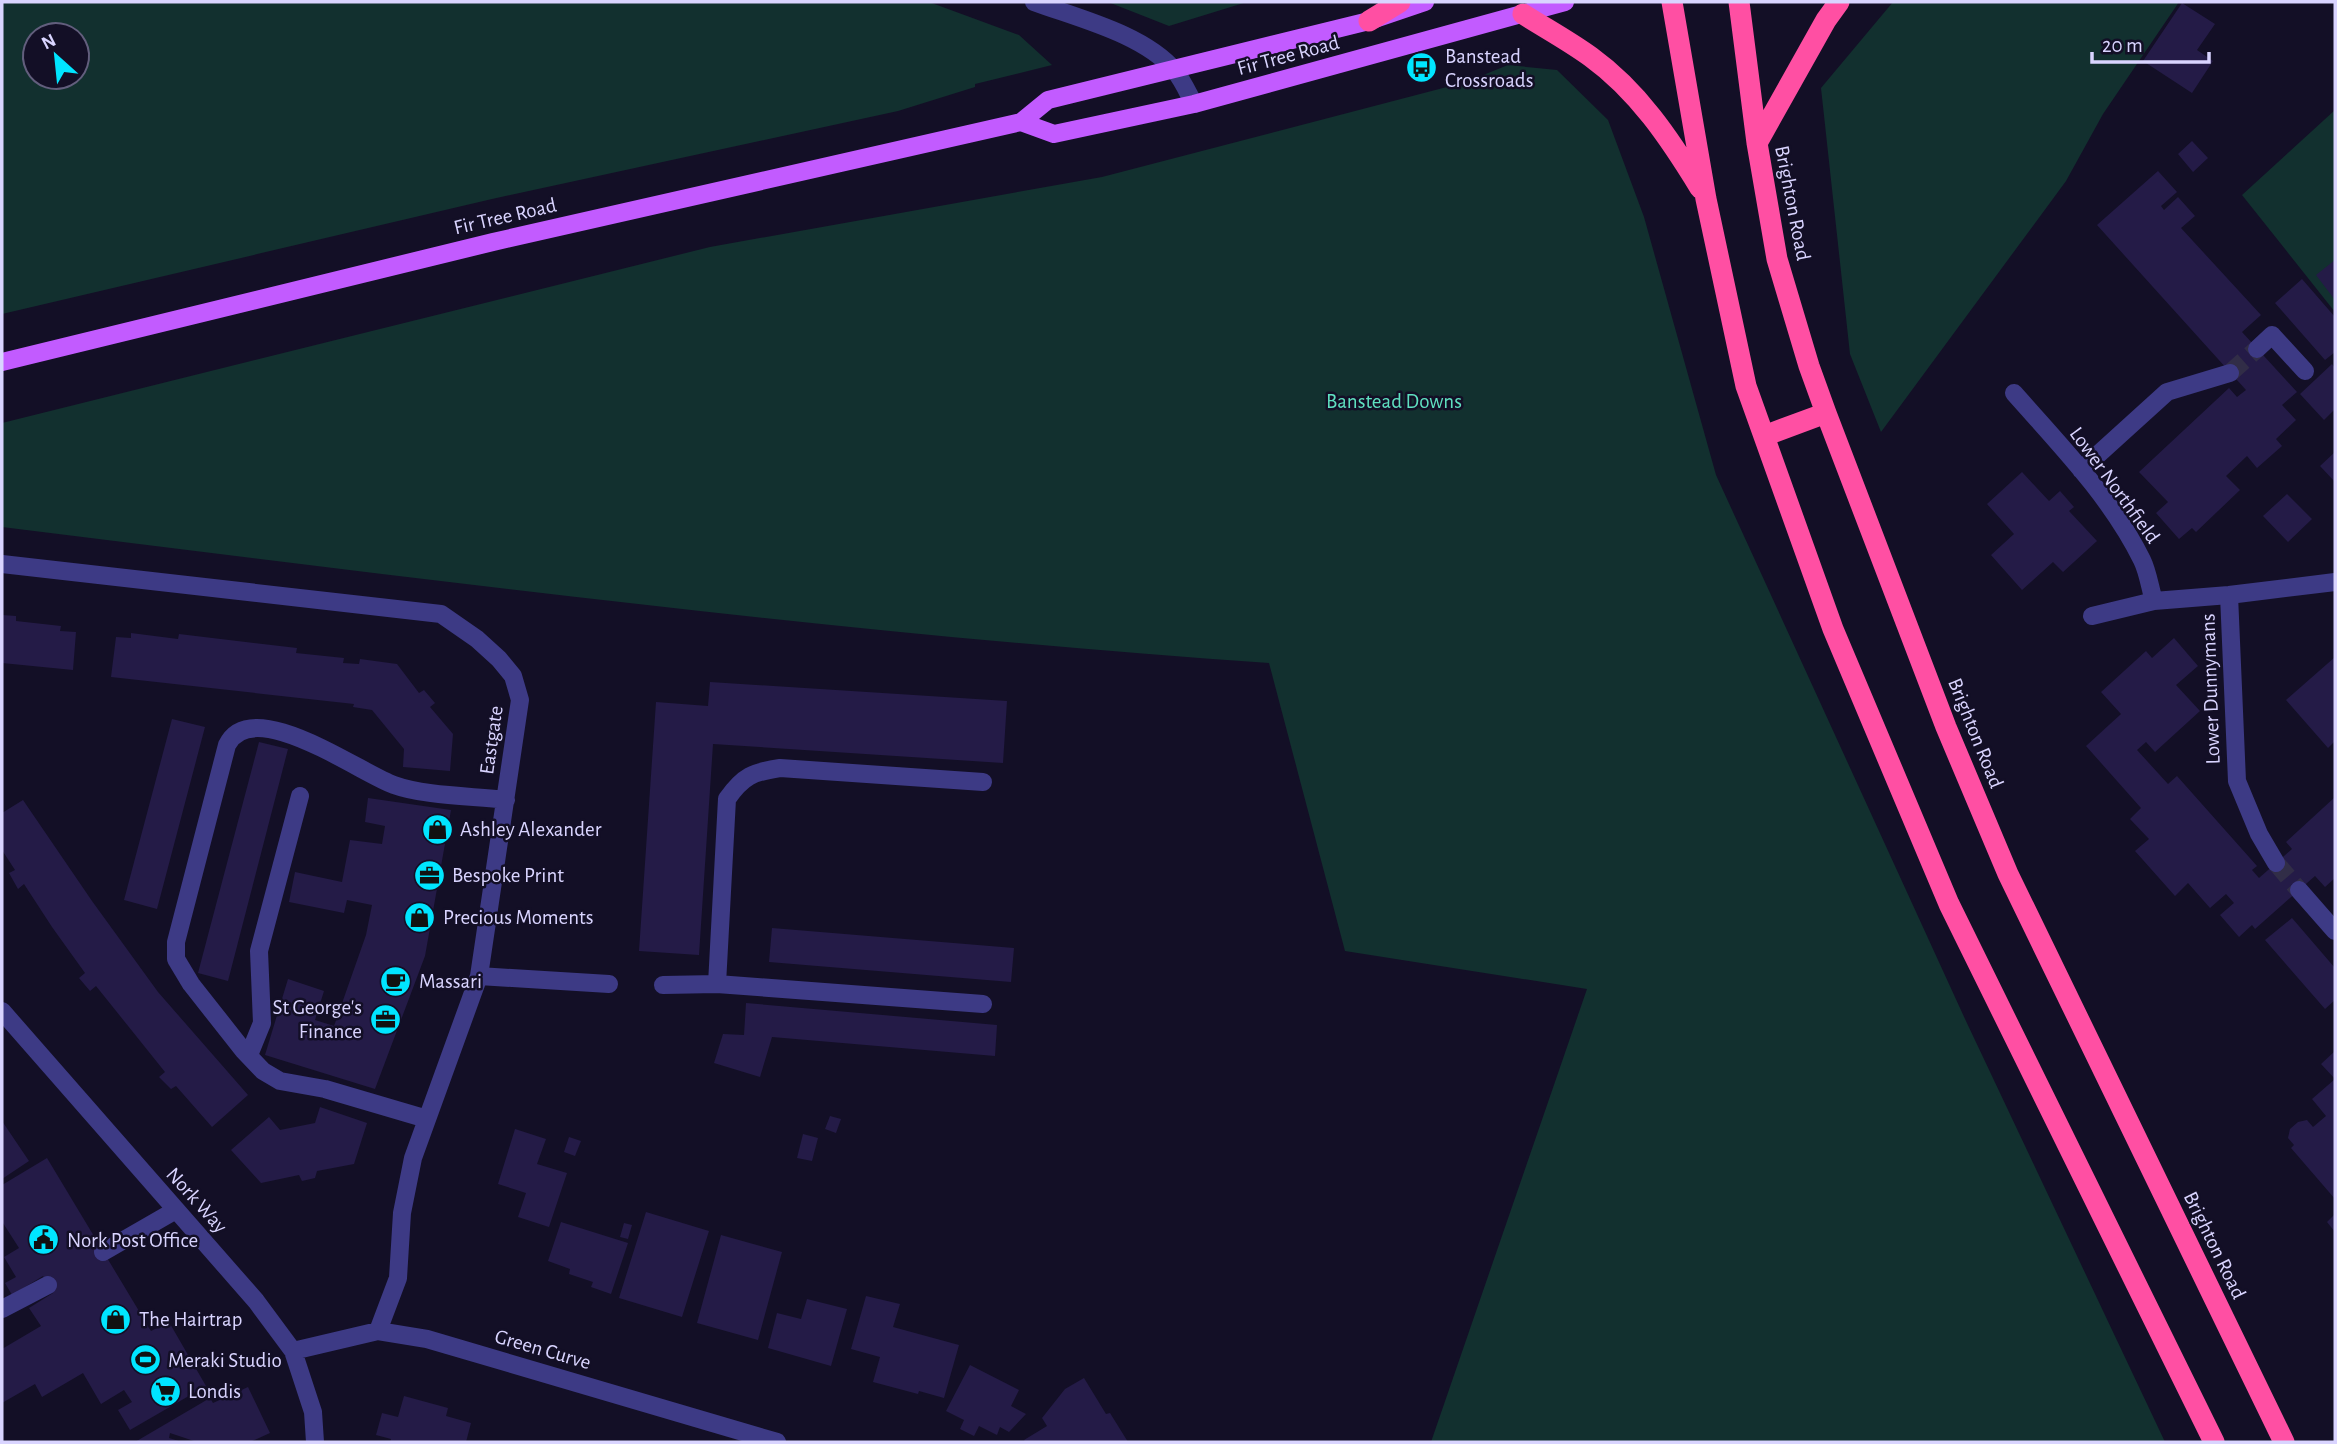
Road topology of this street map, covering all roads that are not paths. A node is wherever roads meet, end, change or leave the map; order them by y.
1 (1034, 2) edge
2 (1400, 2) edge
3 (1424, 2) edge
4 (1565, 2) edge
5 (1672, 2) edge
6 (1740, 2) edge
7 (1839, 2) edge
8 (1523, 14) junction
9 (1369, 21) junction
10 (1173, 69) junction
11 (1194, 104) junction
12 (1021, 121) junction
13 (1756, 143) junction
14 (1706, 199) junction
15 (2257, 349) tunnel mouth
16 (2, 362) edge
17 (2305, 371) dead end
18 (2231, 373) tunnel mouth
19 (2014, 393) dead end
20 (1826, 413) junction
21 (1764, 436) junction
22 (2081, 470) junction
23 (2, 564) edge
24 (2335, 583) edge
25 (2229, 596) junction
26 (2154, 601) junction
27 (2092, 616) dead end
28 (982, 782) dead end
29 (299, 796) dead end
30 (506, 800) junction
31 (2276, 863) tunnel mouth
32 (2299, 890) tunnel mouth
33 (2335, 931) edge
34 (479, 976) junction
35 (609, 984) dead end
36 (663, 985) dead end
37 (717, 985) junction
38 (983, 1004) dead end
39 (2, 1011) edge
40 (249, 1055) junction
41 (427, 1119) junction
42 (176, 1210) junction
43 (103, 1252) dead end
44 (48, 1286) dead end
45 (2, 1309) edge
46 (378, 1331) junction
47 (293, 1351) junction
48 (315, 1442) edge
49 (777, 1442) edge
50 (2214, 1442) edge
51 (2284, 1442) edge

1 - 10 street
2 - 9 highway
3 - 9 main road, Fir Tree Road
4 - 8 main road, Fir Tree Road
5 - 14 highway
6 - 13 highway, Brighton Road
7 - 13 highway
8 - 11 main road, Fir Tree Road
8 - 14 highway
9 - 10 main road, Fir Tree Road
10 - 11 street
10 - 12 main road, Fir Tree Road
11 - 12 main road, Fir Tree Road
12 - 16 main road, Fir Tree Road
13 - 20 highway, Brighton Road
14 - 21 highway
15 - 17 street
18 - 22 street
19 - 22 street, Lower Northfield
20 - 21 highway
20 - 51 highway, Brighton Road
21 - 50 highway
22 - 26 street, Lower Northfield
23 - 30 street, Eastgate
24 - 25 street
25 - 26 street
25 - 31 street, Lower Dunnymans
26 - 27 street
28 - 37 street
29 - 40 street
30 - 34 street, Eastgate
30 - 40 street
32 - 33 street
34 - 35 street
34 - 41 street, Eastgate
36 - 37 street
37 - 38 street
39 - 42 street, Nork Way
40 - 41 street
41 - 46 street, Eastgate
42 - 43 street
42 - 47 street, Nork Way
44 - 45 street
46 - 47 street, Green Curve
46 - 49 street, Green Curve
47 - 48 street, Nork Way

